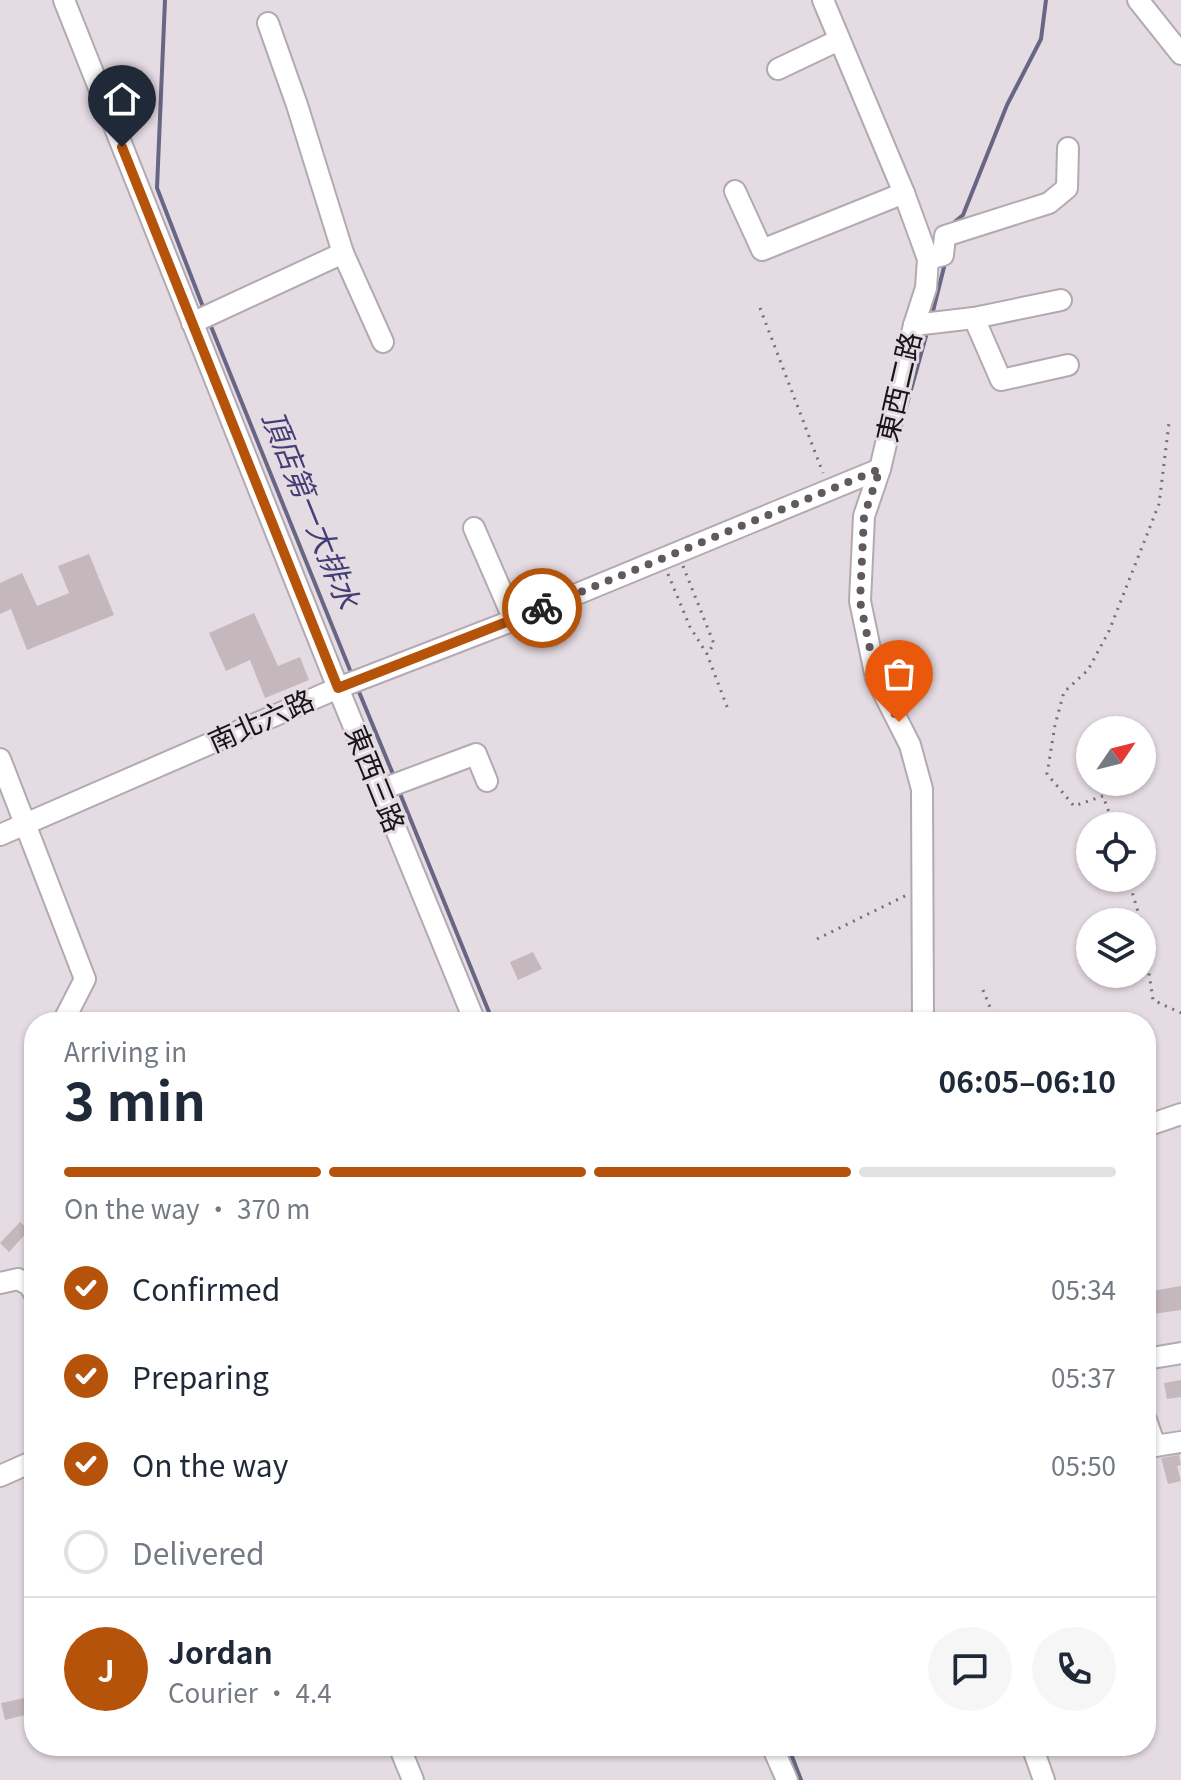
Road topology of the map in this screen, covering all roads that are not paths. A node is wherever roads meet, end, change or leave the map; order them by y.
1 (64, 0) edge
2 (823, 0) edge
3 (1138, 0) edge
4 (268, 23) dead end
5 (839, 40) junction
6 (1181, 54) edge
7 (778, 69) dead end
8 (1068, 148) dead end
9 (735, 191) dead end
10 (904, 193) junction
11 (343, 253) junction
12 (928, 259) junction
13 (1061, 300) dead end
14 (974, 318) junction
15 (192, 323) junction
16 (914, 325) junction
17 (383, 342) dead end
18 (1068, 365) dead end
19 (880, 469) junction
20 (474, 528) dead end
21 (514, 620) junction
22 (338, 688) junction
23 (0, 759) edge
24 (487, 781) dead end
25 (380, 790) junction
26 (26, 824) junction
27 (0, 835) edge
28 (68, 1012) edge
29 (471, 1012) edge
30 (923, 1012) edge
31 (1181, 1114) edge
32 (1156, 1123) edge
33 (24, 1282) edge
34 (0, 1283) edge
35 (1181, 1353) edge
36 (1156, 1357) edge
37 (1181, 1442) edge
38 (1156, 1444) edge
39 (24, 1465) edge
40 (0, 1476) edge
41 (403, 1756) edge
42 (776, 1756) edge
43 (1036, 1756) edge
44 (413, 1780) edge
45 (787, 1780) edge
46 (1044, 1780) edge

1 - 15 street, 東西三路
2 - 5 street, 東西二路
3 - 6 street
4 - 11 street
5 - 7 street
5 - 10 street, 東西二路
8 - 12 street
9 - 10 street
10 - 12 street, 東西二路
11 - 15 street
11 - 17 street
12 - 16 street, 東西二路
13 - 14 street
14 - 16 street
14 - 18 street
15 - 22 street, 東西三路
16 - 19 street, 東西二路
19 - 21 street, 南北六路
19 - 30 street, 東西二路
20 - 21 street
21 - 22 street, 南北六路
22 - 25 street, 東西三路
22 - 26 street, 南北六路
23 - 26 street
24 - 25 street
25 - 29 street, 東西三路
26 - 27 street, 南北六路
26 - 28 street
31 - 32 street
33 - 34 street
35 - 36 street
37 - 38 street
39 - 40 street
41 - 44 street
42 - 45 street
43 - 46 street

